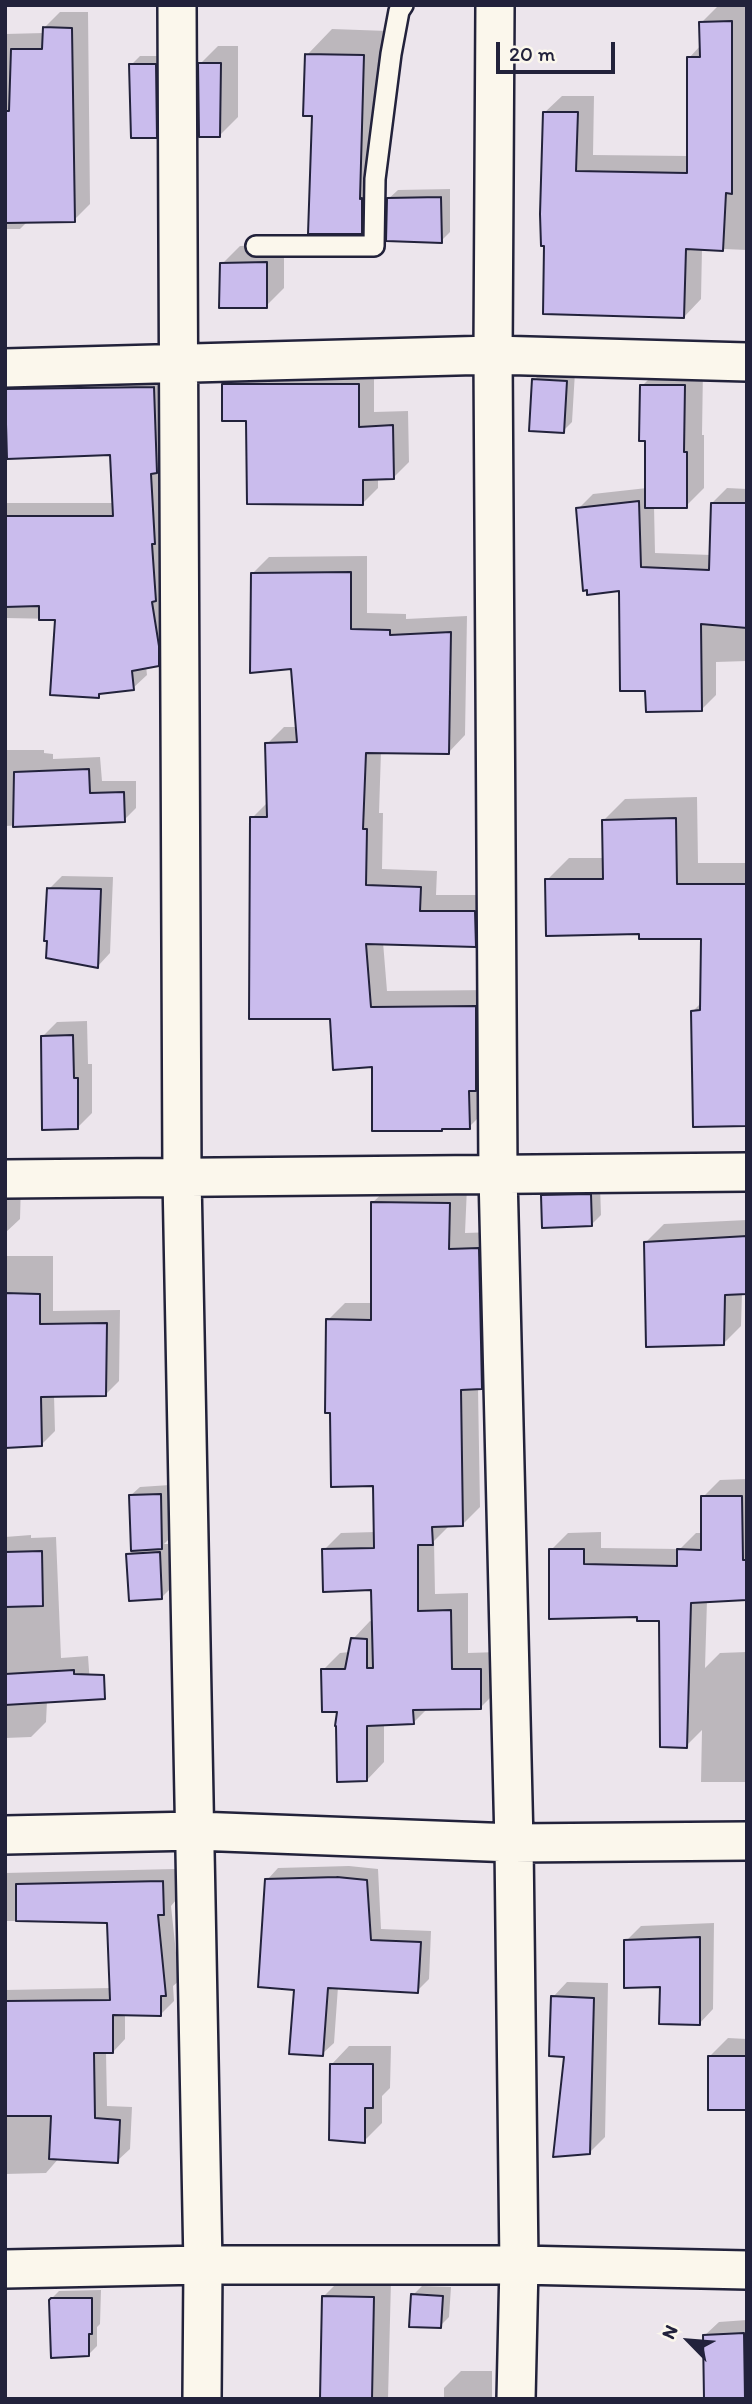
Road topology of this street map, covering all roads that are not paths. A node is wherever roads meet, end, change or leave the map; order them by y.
1 (177, 5) edge
2 (402, 5) edge
3 (495, 5) edge
4 (256, 246) dead end
5 (493, 355) junction
6 (747, 362) edge
7 (177, 363) junction
8 (5, 368) edge
9 (747, 1172) edge
10 (498, 1174) junction
11 (182, 1177) junction
12 (5, 1179) edge
13 (196, 1831) junction
14 (5, 1835) edge
15 (747, 1841) edge
16 (513, 1843) junction
17 (203, 2264) junction
18 (519, 2265) junction
19 (5, 2269) edge
20 (747, 2270) edge
21 (202, 2399) edge
22 (516, 2399) edge

1 - 7 street
2 - 4 lane
3 - 5 street
5 - 6 street
5 - 7 street
5 - 10 street
7 - 8 street
7 - 11 street
9 - 10 street
10 - 11 street
10 - 16 street
11 - 12 street
11 - 13 street
13 - 14 street
13 - 16 street
13 - 17 street
15 - 16 street
16 - 18 street
17 - 18 street
17 - 19 street
17 - 21 street
18 - 20 street
18 - 22 street

